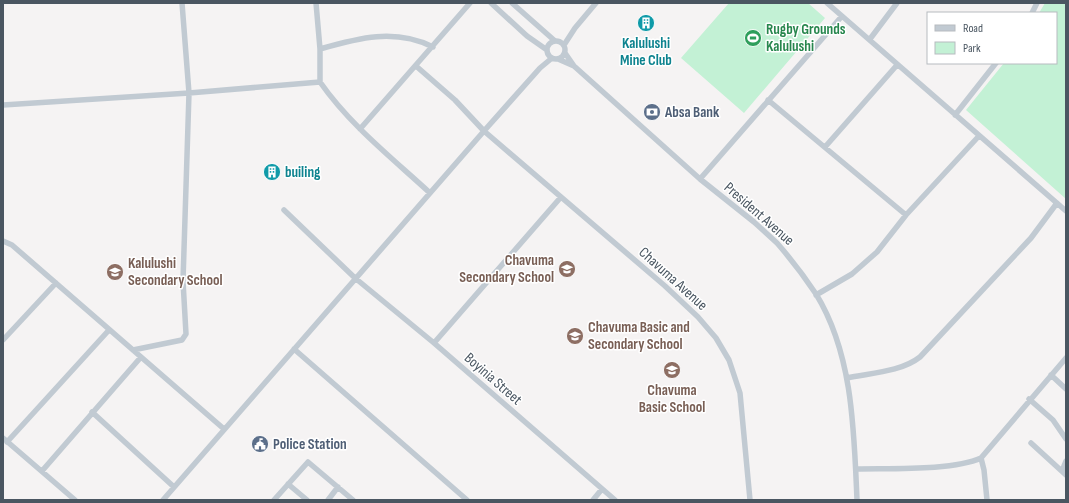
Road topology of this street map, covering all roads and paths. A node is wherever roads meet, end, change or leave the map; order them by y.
1 (182, 3) edge
2 (316, 3) edge
3 (470, 3) edge
4 (491, 3) edge
5 (512, 3) edge
6 (596, 3) edge
7 (827, 3) edge
8 (897, 3) edge
9 (1037, 3) edge
10 (1032, 12) edge
11 (842, 16) junction
12 (870, 39) junction
13 (560, 43) junction
14 (433, 47) junction
15 (320, 49) junction
16 (564, 53) junction
17 (551, 55) junction
18 (995, 64) edge
19 (897, 65) junction
20 (416, 66) junction
21 (574, 66) junction
22 (320, 82) junction
23 (189, 93) junction
24 (768, 100) junction
25 (3, 105) edge
26 (955, 116) junction
27 (360, 129) junction
28 (484, 130) junction
29 (978, 137) junction
30 (825, 147) junction
31 (700, 179) junction
32 (430, 193) junction
33 (561, 197) junction
34 (1057, 203) junction
35 (284, 210) dead end
36 (1066, 212) edge
37 (906, 215) junction
38 (3, 241) edge
39 (355, 278) junction
40 (56, 283) junction
41 (816, 295) junction
42 (109, 330) junction
43 (3, 340) edge
44 (434, 343) junction
45 (294, 349) junction
46 (133, 350) junction
47 (141, 356) junction
48 (1066, 358) edge
49 (1051, 375) junction
50 (847, 378) junction
51 (1066, 389) edge
52 (1029, 399) junction
53 (92, 412) junction
54 (224, 430) junction
55 (1066, 439) edge
56 (5, 440) edge
57 (1031, 443) dead end
58 (981, 458) junction
59 (1066, 461) edge
60 (856, 469) junction
61 (42, 471) junction
62 (1064, 473) edge
63 (288, 484) junction
64 (174, 487) junction
65 (338, 488) junction
66 (602, 489) junction
67 (75, 500) edge
68 (163, 500) edge
69 (274, 500) edge
70 (307, 500) edge
71 (328, 500) edge
72 (353, 500) edge
73 (467, 500) edge
74 (593, 500) edge
75 (615, 500) edge
76 (750, 500) edge
77 (857, 500) edge
78 (987, 500) edge

1 - 23 street
2 - 15 street
3 - 14 street
4 - 17 street, President Avenue
5 - 13 street
6 - 13 street
7 - 11 street
8 - 12 street
9 - 10 street
11 - 12 street
11 - 24 street
12 - 19 street
13 - 16 street
13 - 17 street
14 - 15 street
14 - 20 street
15 - 22 street
16 - 17 street
16 - 21 street, President Avenue
17 - 21 street, President Avenue
17 - 28 street
18 - 26 street
19 - 26 street
19 - 30 street
20 - 27 street
20 - 28 street, Chavuma Avenue
21 - 31 street, President Avenue
22 - 23 street
22 - 27 street
23 - 25 street
23 - 46 street
24 - 30 street
24 - 31 street
26 - 29 street
27 - 32 street
28 - 32 street
28 - 33 street, Chavuma Avenue
29 - 34 street
29 - 37 street
30 - 37 street
31 - 41 street, President Avenue
32 - 39 street
33 - 44 street
33 - 76 street, Chavuma Avenue
34 - 36 street
34 - 50 street
35 - 39 street, Boyinia Street
37 - 41 street
38 - 40 street
39 - 44 street, Boyinia Street
39 - 45 street
40 - 42 street
40 - 43 street
41 - 50 street, President Avenue
42 - 46 street
42 - 56 street
44 - 66 street, Boyinia Street
45 - 54 street
45 - 73 street
46 - 47 street
47 - 53 street
47 - 54 street
48 - 49 street
49 - 51 street
49 - 52 street
50 - 60 street, President Avenue
52 - 55 street
52 - 58 street
53 - 61 street
53 - 64 street
54 - 64 street
56 - 61 street
57 - 62 street
58 - 60 street
58 - 78 street
59 - 62 street
60 - 77 street, President Avenue
61 - 67 street
63 - 65 street
63 - 69 street
63 - 70 street
64 - 68 street
65 - 71 street
65 - 72 street
66 - 74 street
66 - 75 street, Boyinia Street

